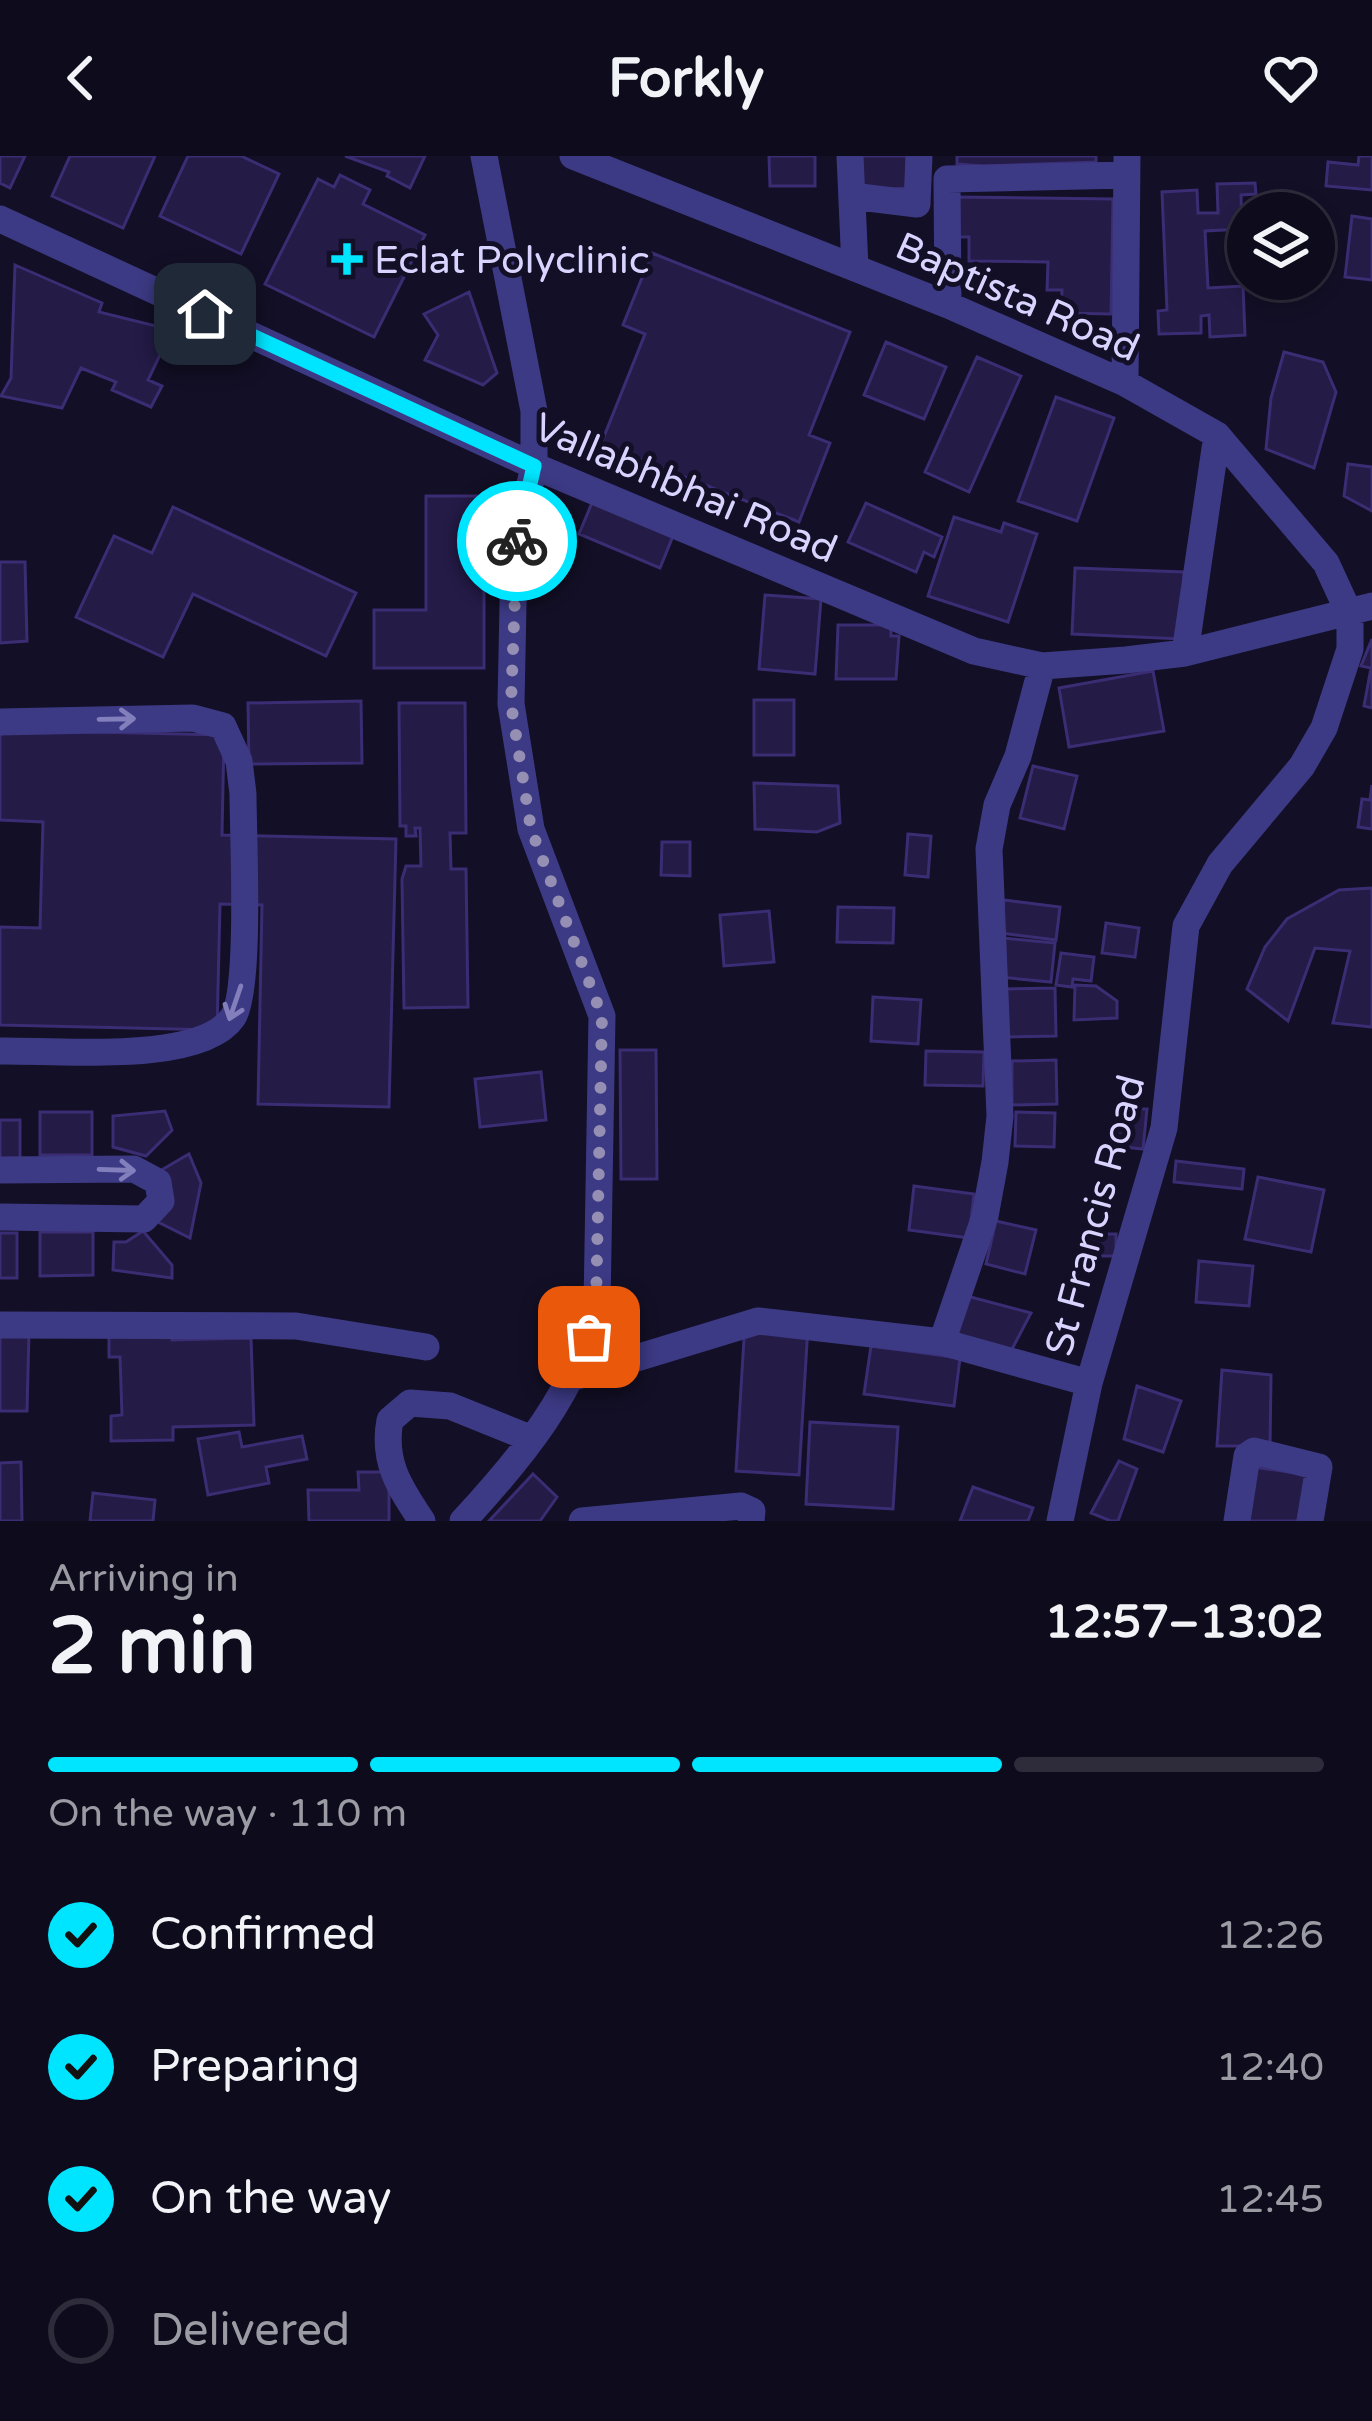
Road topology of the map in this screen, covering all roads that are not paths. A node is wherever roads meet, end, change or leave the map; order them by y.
1 (484, 156) edge
2 (573, 156) edge
3 (850, 156) edge
4 (919, 156) edge
5 (952, 156) edge
6 (1104, 156) edge
7 (1126, 165) edge
8 (852, 196) junction
9 (0, 219) edge
10 (855, 268) junction
11 (948, 304) junction
12 (1125, 383) junction
13 (1217, 435) junction
14 (534, 466) junction
15 (1361, 610) edge
16 (1185, 653) junction
17 (1042, 666) junction
18 (0, 722) edge
19 (0, 1051) edge
20 (0, 1170) edge
21 (0, 1217) edge
22 (0, 1324) edge
23 (942, 1342) junction
24 (426, 1347) dead end
25 (574, 1377) junction
26 (1089, 1384) junction
27 (532, 1439) junction
28 (422, 1521) edge
29 (463, 1521) edge
30 (582, 1521) edge
31 (752, 1521) edge
32 (1060, 1521) edge
33 (1237, 1521) edge
34 (1310, 1521) edge

1 - 14 street
2 - 10 street, Baptista Road
3 - 8 street
4 - 8 street
5 - 6 street
7 - 11 street
7 - 12 street
8 - 10 street
9 - 14 street, Vallabhbhai Road
10 - 11 street, Baptista Road
11 - 12 street, Baptista Road
12 - 13 street, Baptista Road
13 - 15 street, Baptista Road
13 - 16 street
14 - 17 street, Vallabhbhai Road
14 - 25 street
15 - 16 street, Vallabhbhai Road
15 - 26 street, St Francis Road
16 - 17 street, Vallabhbhai Road
17 - 23 street
18 -> 19 street
20 -> 21 street
22 - 24 street
23 - 25 street
23 - 26 street
25 - 27 street
26 - 32 street, St Francis Road
27 - 28 street
27 - 29 street
30 - 31 street
33 - 34 street

